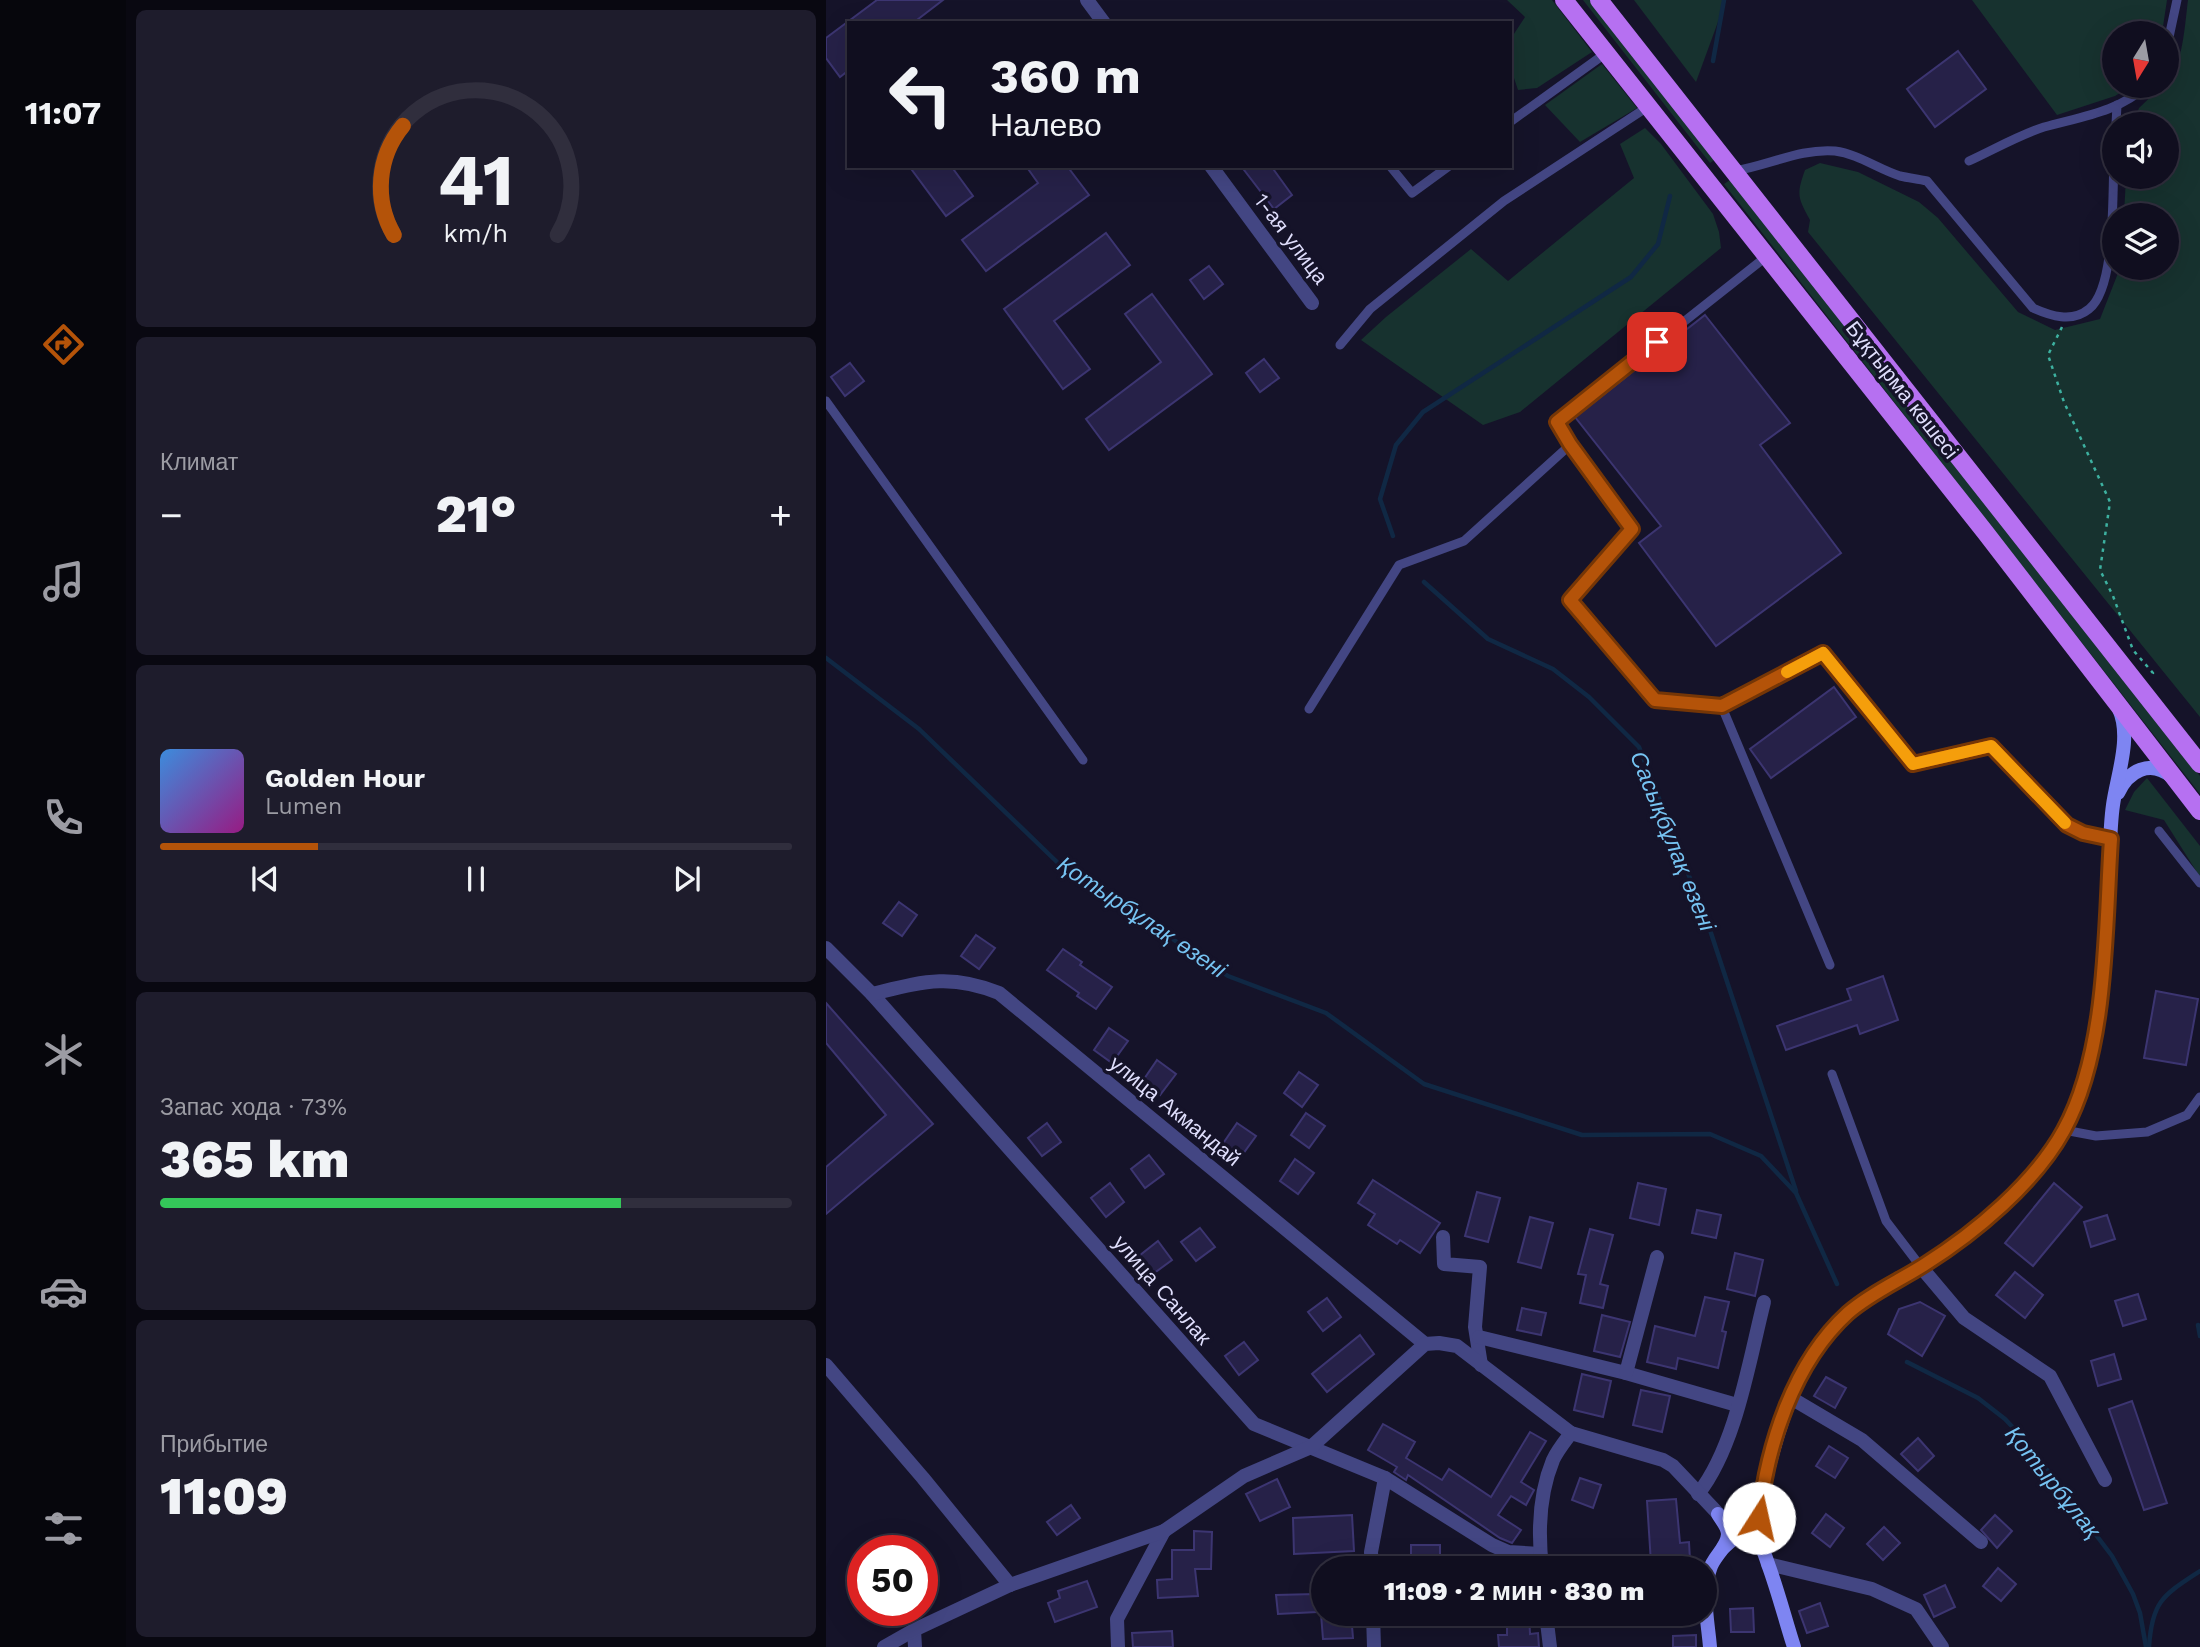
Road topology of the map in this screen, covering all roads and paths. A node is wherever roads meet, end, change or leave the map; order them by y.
1 (1087, 0) edge
2 (1564, 0) edge
3 (1599, 0) edge
4 (2177, 0) edge
5 (1103, 21) edge
6 (2172, 21) edge
7 (1606, 52) junction
8 (2128, 98) edge
9 (2117, 105) junction
10 (1649, 106) junction
11 (2117, 112) edge
12 (1512, 121) edge
13 (1969, 162) dead end
14 (1212, 168) edge
15 (1392, 168) edge
16 (1446, 168) edge
17 (1732, 171) junction
18 (1713, 187) junction
19 (2113, 189) edge
20 (1767, 256) junction
21 (1312, 303) dead end
22 (2067, 318) junction
23 (1340, 345) dead end
24 (826, 401) edge
25 (1570, 444) junction
26 (2148, 678) dead end
27 (2115, 703) junction
28 (1722, 706) junction
29 (1309, 709) dead end
30 (1083, 760) dead end
31 (2200, 764) edge
32 (2178, 783) junction
33 (2113, 808) junction
34 (2200, 811) edge
35 (2159, 831) dead end
36 (2111, 839) junction
37 (2200, 883) edge
38 (826, 948) edge
39 (1830, 965) dead end
40 (872, 994) junction
41 (1832, 1074) dead end
42 (2200, 1097) edge
43 (2064, 1130) junction
44 (1443, 1237) dead end
45 (1657, 1257) dead end
46 (1921, 1267) junction
47 (1764, 1302) dead end
48 (1479, 1337) junction
49 (1425, 1344) junction
50 (1481, 1365) junction
51 (826, 1366) edge
52 (1626, 1373) junction
53 (1791, 1398) junction
54 (1737, 1405) junction
55 (1571, 1433) junction
56 (1311, 1447) junction
57 (1385, 1478) junction
58 (2105, 1480) dead end
59 (1698, 1494) junction
60 (1762, 1496) junction
61 (1718, 1514) junction
62 (1164, 1531) junction
63 (1739, 1535) junction
64 (1981, 1542) dead end
65 (1722, 1548) junction
66 (1371, 1556) edge
67 (1523, 1556) edge
68 (1541, 1556) edge
69 (1768, 1563) junction
70 (1010, 1585) junction
71 (1373, 1626) edge
72 (1547, 1626) edge
73 (914, 1630) junction
74 (884, 1647) edge
75 (915, 1647) edge
76 (1118, 1647) edge
77 (1374, 1647) edge
78 (1550, 1647) edge
79 (1710, 1647) edge
80 (1794, 1647) edge
81 (1942, 1647) edge

1 - 5 street
2 - 7 main road, Бұқтырма көшесі
3 - 17 main road, Бұқтырма көшесі
4 - 6 lane
7 - 10 main road, Бұқтырма көшесі
7 - 12 lane
8 - 9 lane
9 - 11 lane
9 - 13 lane
10 - 18 main road, Бұқтырма көшесі
10 - 23 lane
14 - 21 street, 1-ая улица
15 - 16 lane
17 - 18 main road
17 - 22 lane
17 - 31 main road, Бұқтырма көшесі
18 - 20 main road, Бұқтырма көшесі
19 - 22 lane
20 - 25 lane
20 - 27 main road, Бұқтырма көшесі
22 - 26 path
24 - 30 lane
25 - 28 lane
25 - 29 lane
27 - 32 main road, Бұқтырма көшесі
27 - 33 main road
28 - 36 lane
28 - 39 lane
32 - 33 main road
32 - 34 main road, Бұқтырма көшесі
33 - 36 main road
35 - 37 lane
36 - 43 main road
38 - 40 street, улица Санлак
40 - 49 street, улица Акмандай
40 - 56 street, улица Санлак
41 - 46 lane
42 - 43 lane
43 - 46 main road
44 - 48 street
45 - 52 street
46 - 53 main road
46 - 58 street
47 - 54 street
48 - 50 street
48 - 52 street
49 - 50 street
49 - 56 street
50 - 55 street
51 - 70 street
52 - 54 street
53 - 60 main road
53 - 64 street
54 - 59 street
55 - 59 street
55 - 68 street
56 - 57 street, улица Санлак
56 - 62 street
57 - 66 street
57 - 67 street, улица Санлак
59 - 61 street
60 - 61 main road
60 - 63 main road
60 - 69 main road
61 - 63 street
61 - 65 main road
62 - 70 street
62 - 76 street
63 - 65 main road
63 - 69 main road
65 - 79 main road
69 - 80 main road
69 - 81 street
70 - 73 street
71 - 77 street
72 - 78 street
73 - 74 street
73 - 75 street

